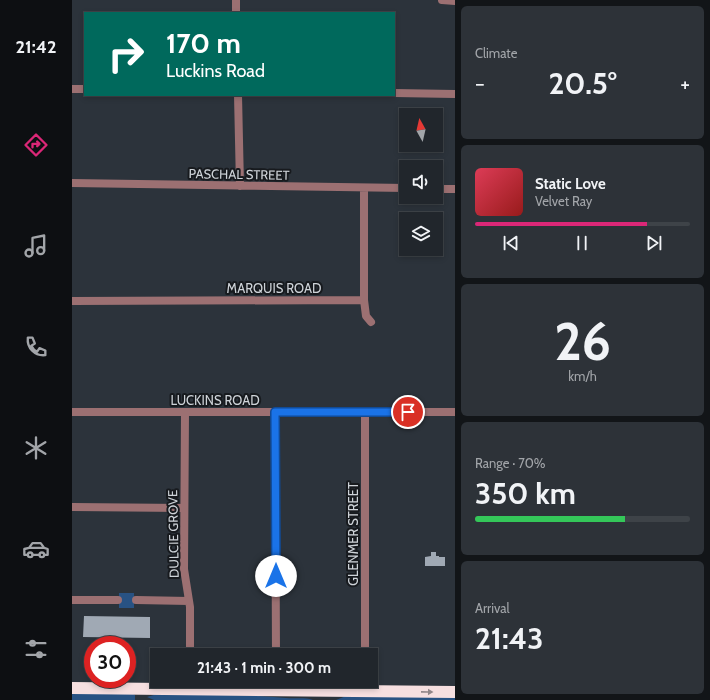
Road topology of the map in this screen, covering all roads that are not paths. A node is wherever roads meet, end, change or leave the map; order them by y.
1 (236, 0) edge
2 (442, 0) edge
3 (455, 1) edge
4 (236, 12) edge
5 (72, 89) edge
6 (84, 89) edge
7 (395, 93) edge
8 (455, 94) edge
9 (238, 96) edge
10 (72, 184) edge
11 (240, 186) junction
12 (364, 188) junction
13 (399, 188) edge
14 (443, 189) edge
15 (455, 189) edge
16 (364, 300) junction
17 (72, 301) edge
18 (371, 322) dead end
19 (72, 412) edge
20 (185, 412) junction
21 (275, 412) junction
22 (365, 412) junction
23 (455, 412) edge
24 (72, 507) edge
25 (184, 508) junction
26 (72, 600) edge
27 (118, 600) dead end
28 (136, 600) dead end
29 (189, 601) junction
30 (190, 648) edge
31 (276, 648) edge
32 (366, 648) edge
33 (378, 687) edge
34 (72, 688) edge
35 (174, 688) edge
36 (291, 688) edge
37 (357, 688) edge
38 (455, 692) edge
39 (141, 694) edge
40 (327, 695) edge

1 - 4 street
2 - 3 street
5 - 6 street
7 - 8 street
9 - 11 street
10 - 11 street, PASCHAL STREET
11 - 12 street, PASCHAL STREET
12 - 13 street, PASCHAL STREET
12 - 16 street
14 - 15 street
16 - 17 street, MARQUIS ROAD
16 - 18 street
19 - 20 street, LUCKINS ROAD
20 - 21 street, LUCKINS ROAD
20 - 25 street, DULCIE GROVE
21 - 22 street, LUCKINS ROAD
21 - 31 street
22 - 23 street, LUCKINS ROAD
22 - 32 street, GLENMER STREET
24 - 25 street
25 - 29 street, DULCIE GROVE
26 - 27 street
28 - 29 street
29 - 30 street, DULCIE GROVE
33 -> 38 highway
34 - 39 highway
35 - 39 highway
36 - 40 highway
37 - 40 highway

